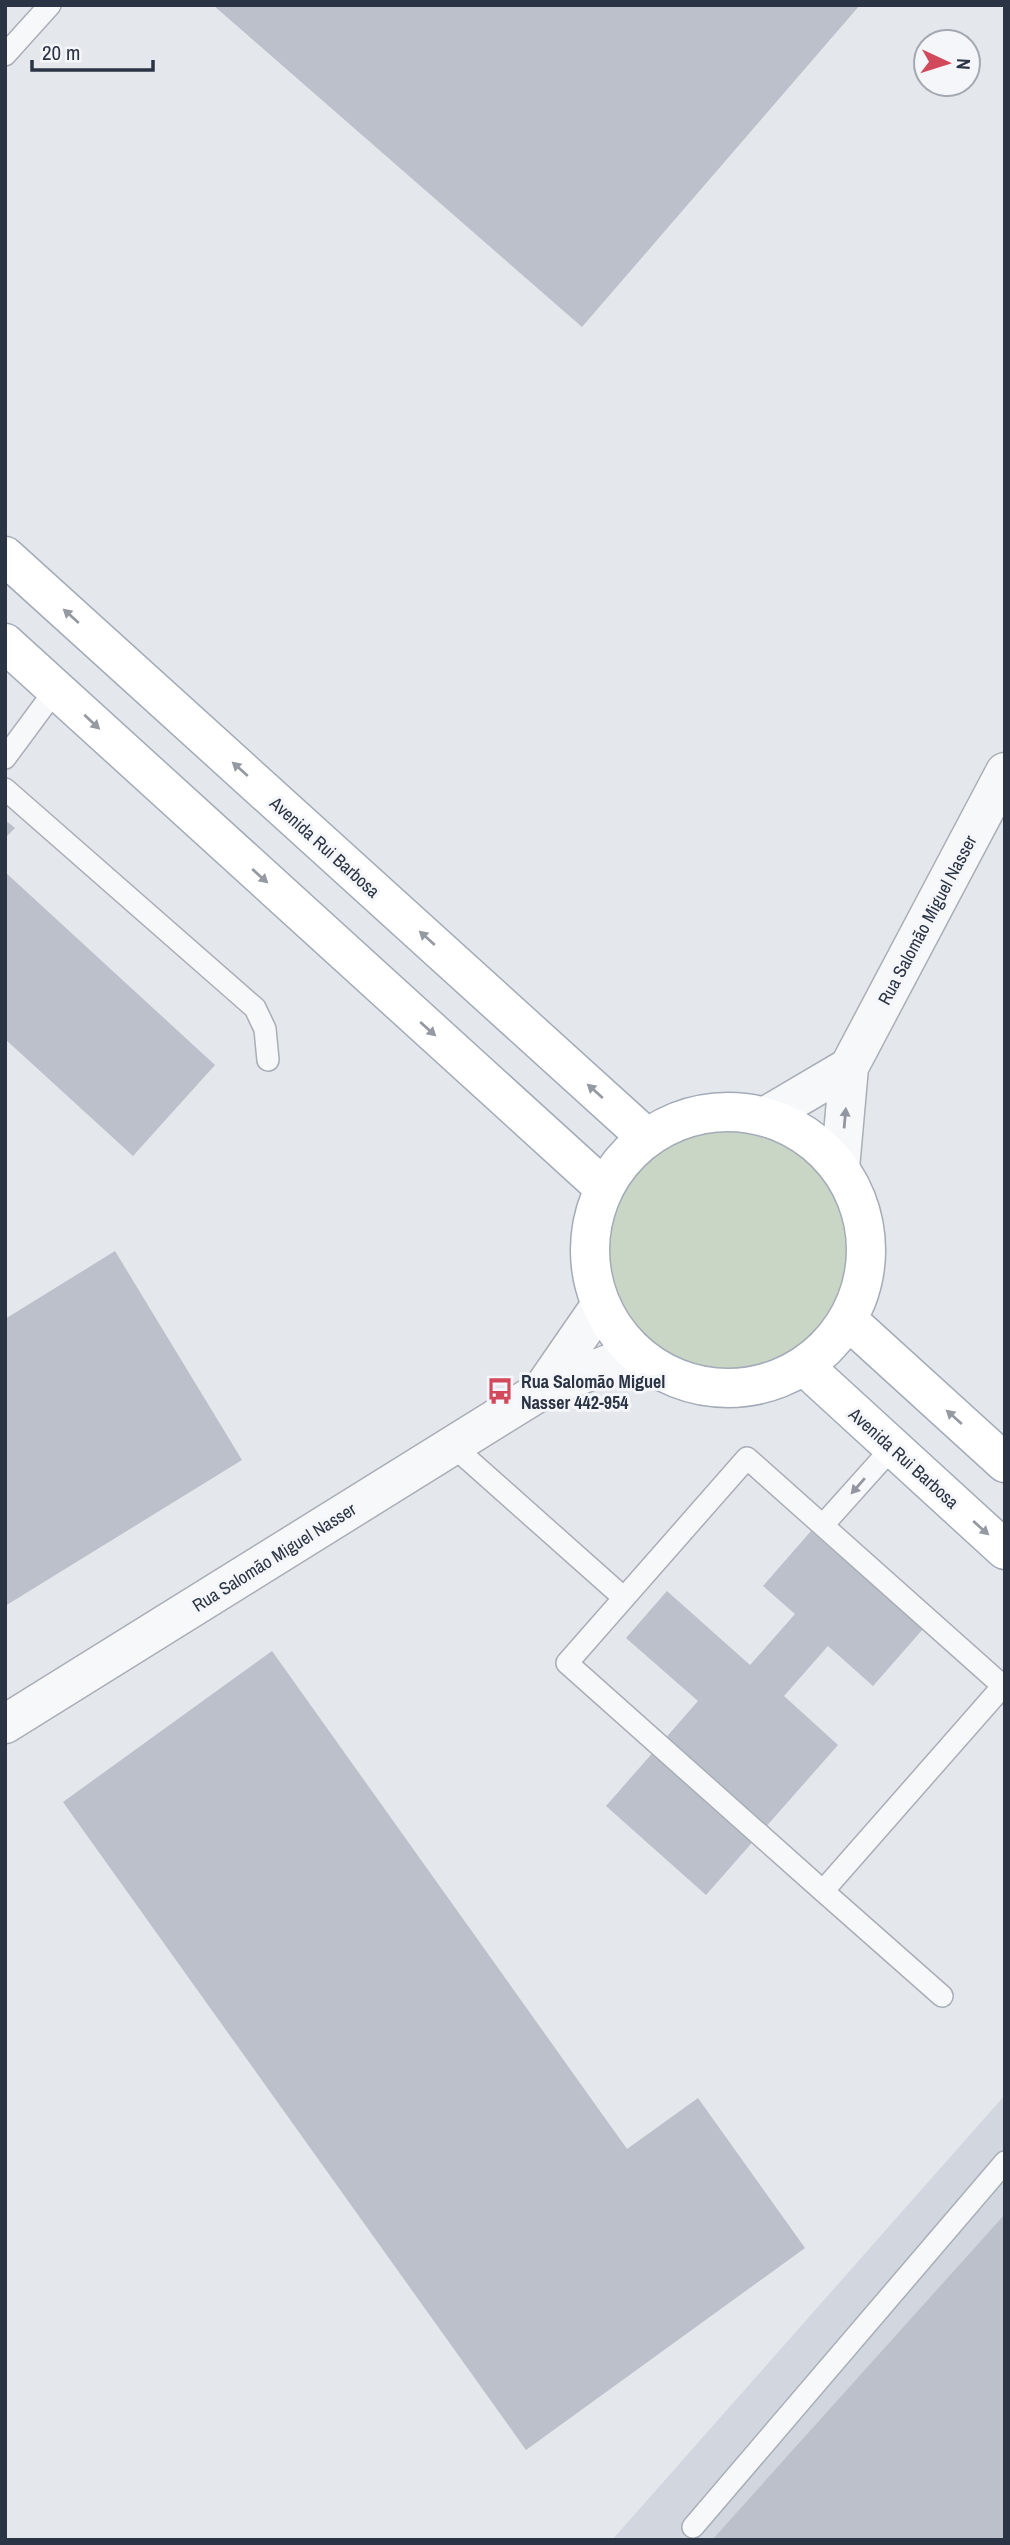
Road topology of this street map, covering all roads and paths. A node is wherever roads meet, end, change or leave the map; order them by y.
1 (50, 5) edge
2 (5, 55) edge
3 (5, 556) edge
4 (5, 643) edge
5 (56, 689) junction
6 (5, 758) edge
7 (1005, 772) edge
8 (5, 789) edge
9 (268, 1060) dead end
10 (849, 1067) junction
11 (766, 1116) junction
12 (646, 1137) junction
13 (840, 1168) junction
14 (603, 1187) junction
15 (600, 1306) junction
16 (849, 1321) junction
17 (635, 1354) junction
18 (804, 1366) junction
19 (542, 1390) junction
20 (453, 1446) junction
21 (892, 1448) junction
22 (1005, 1463) edge
23 (823, 1525) junction
24 (1005, 1550) edge
25 (624, 1598) junction
26 (1004, 1685) edge
27 (5, 1724) edge
28 (823, 1891) junction
29 (942, 1996) dead end
30 (1005, 2162) edge
31 (693, 2527) dead end

1 - 2 lane
12 -> 3 main road, Avenida Rui Barbosa
4 - 5 main road
5 - 6 lane
5 -> 14 main road
7 - 10 street, Rua Salomão Miguel Nasser
8 - 9 lane
10 - 11 street
13 -> 10 street, Rua Salomão Miguel Nasser
11 - 12 main road
11 - 13 main road
12 - 14 main road
13 - 16 main road
14 - 15 main road
15 - 17 main road
15 - 19 street, Rua Salomão Miguel Nasser
16 - 18 main road
22 -> 16 main road
17 - 18 main road
17 - 19 street, Rua Salomão Miguel Nasser
18 - 21 main road, Avenida Rui Barbosa
19 - 20 street, Rua Salomão Miguel Nasser
20 - 25 lane
20 - 27 street, Rua Salomão Miguel Nasser
21 -> 23 lane
21 -> 24 main road, Avenida Rui Barbosa
23 - 25 lane
23 - 26 lane
25 - 28 lane
26 - 28 lane
28 - 29 lane
30 - 31 lane

